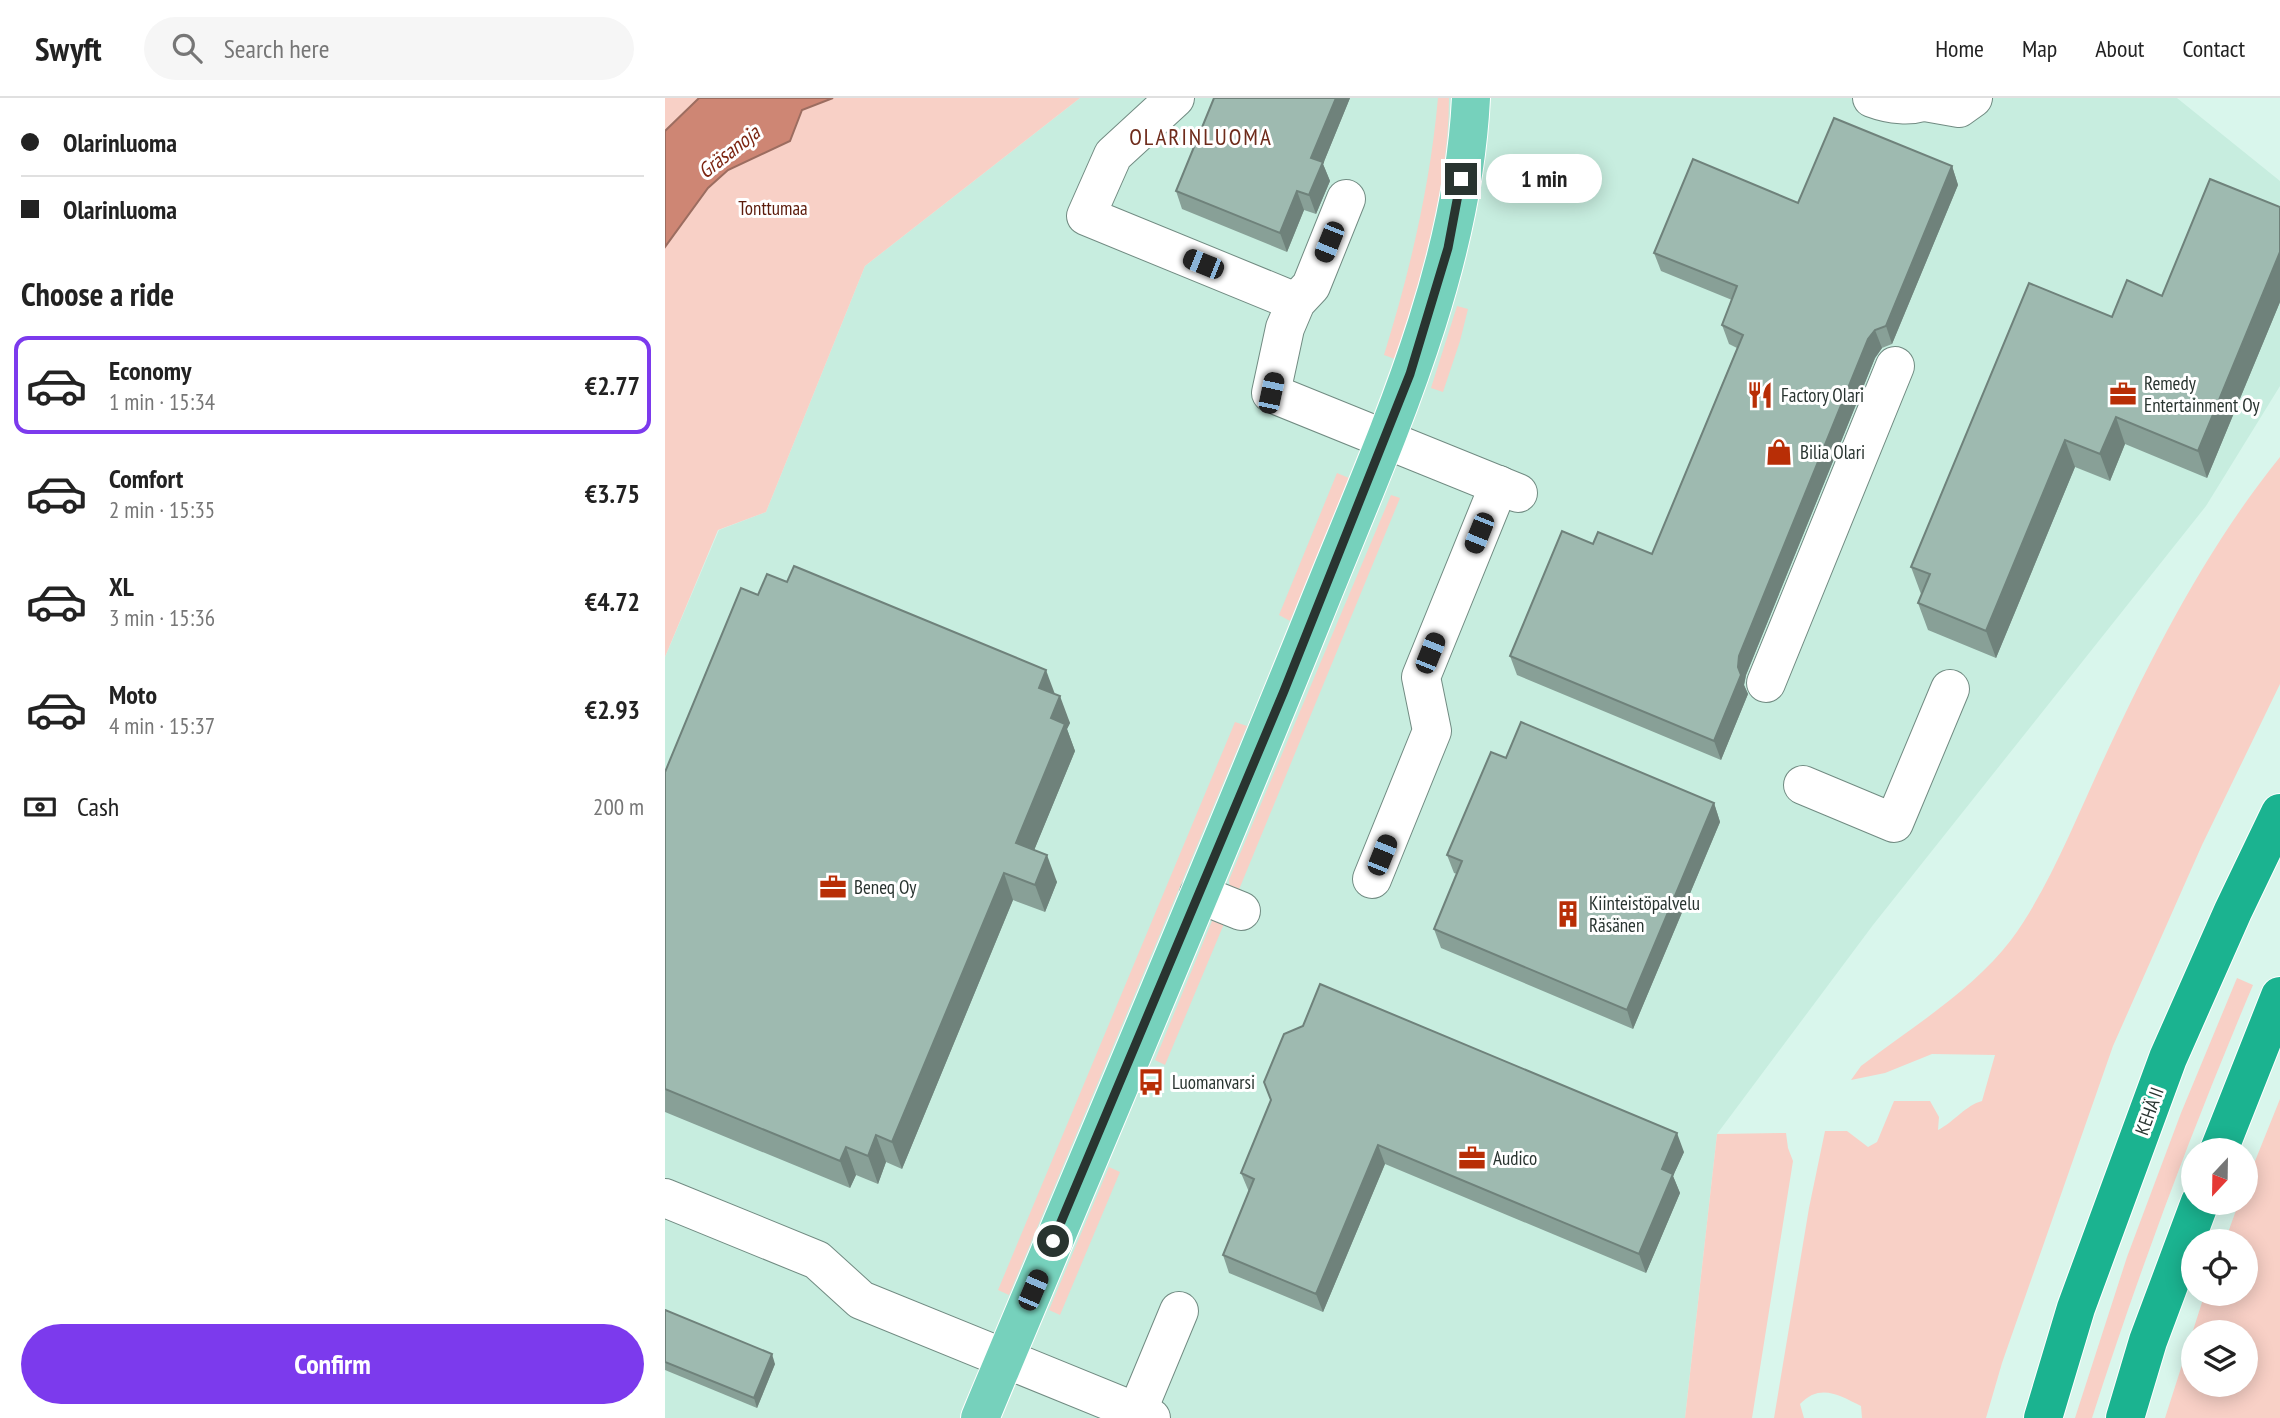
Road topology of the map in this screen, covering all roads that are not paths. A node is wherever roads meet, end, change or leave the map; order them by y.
1 (1175, 98) edge
2 (1471, 98) edge
3 (1872, 98) edge
4 (1973, 98) edge
5 (1927, 100) edge
6 (1346, 198) dead end
7 (1296, 302) junction
8 (1895, 366) dead end
9 (1384, 439) junction
10 (1766, 683) dead end
11 (1950, 689) dead end
12 (1803, 785) dead end
13 (2280, 813) edge
14 (1372, 880) dead end
15 (1199, 894) junction
16 (1241, 911) dead end
17 (2280, 996) edge
18 (2224, 1138) edge
19 (665, 1198) edge
20 (2195, 1215) edge
21 (1179, 1311) dead end
22 (1005, 1359) junction
23 (1144, 1415) edge
24 (980, 1418) edge
25 (2043, 1418) edge
26 (2125, 1418) edge

1 - 7 lane
2 - 9 main road
3 - 5 lane
4 - 5 lane
6 - 7 lane
7 - 9 lane
8 - 10 lane
9 - 14 lane
9 - 15 main road
11 - 12 lane
13 - 25 highway, KEHÄ II
15 - 16 lane
15 - 22 main road
17 - 18 highway
19 - 22 lane
20 - 26 highway
21 - 23 lane
22 - 23 lane
22 - 24 main road

